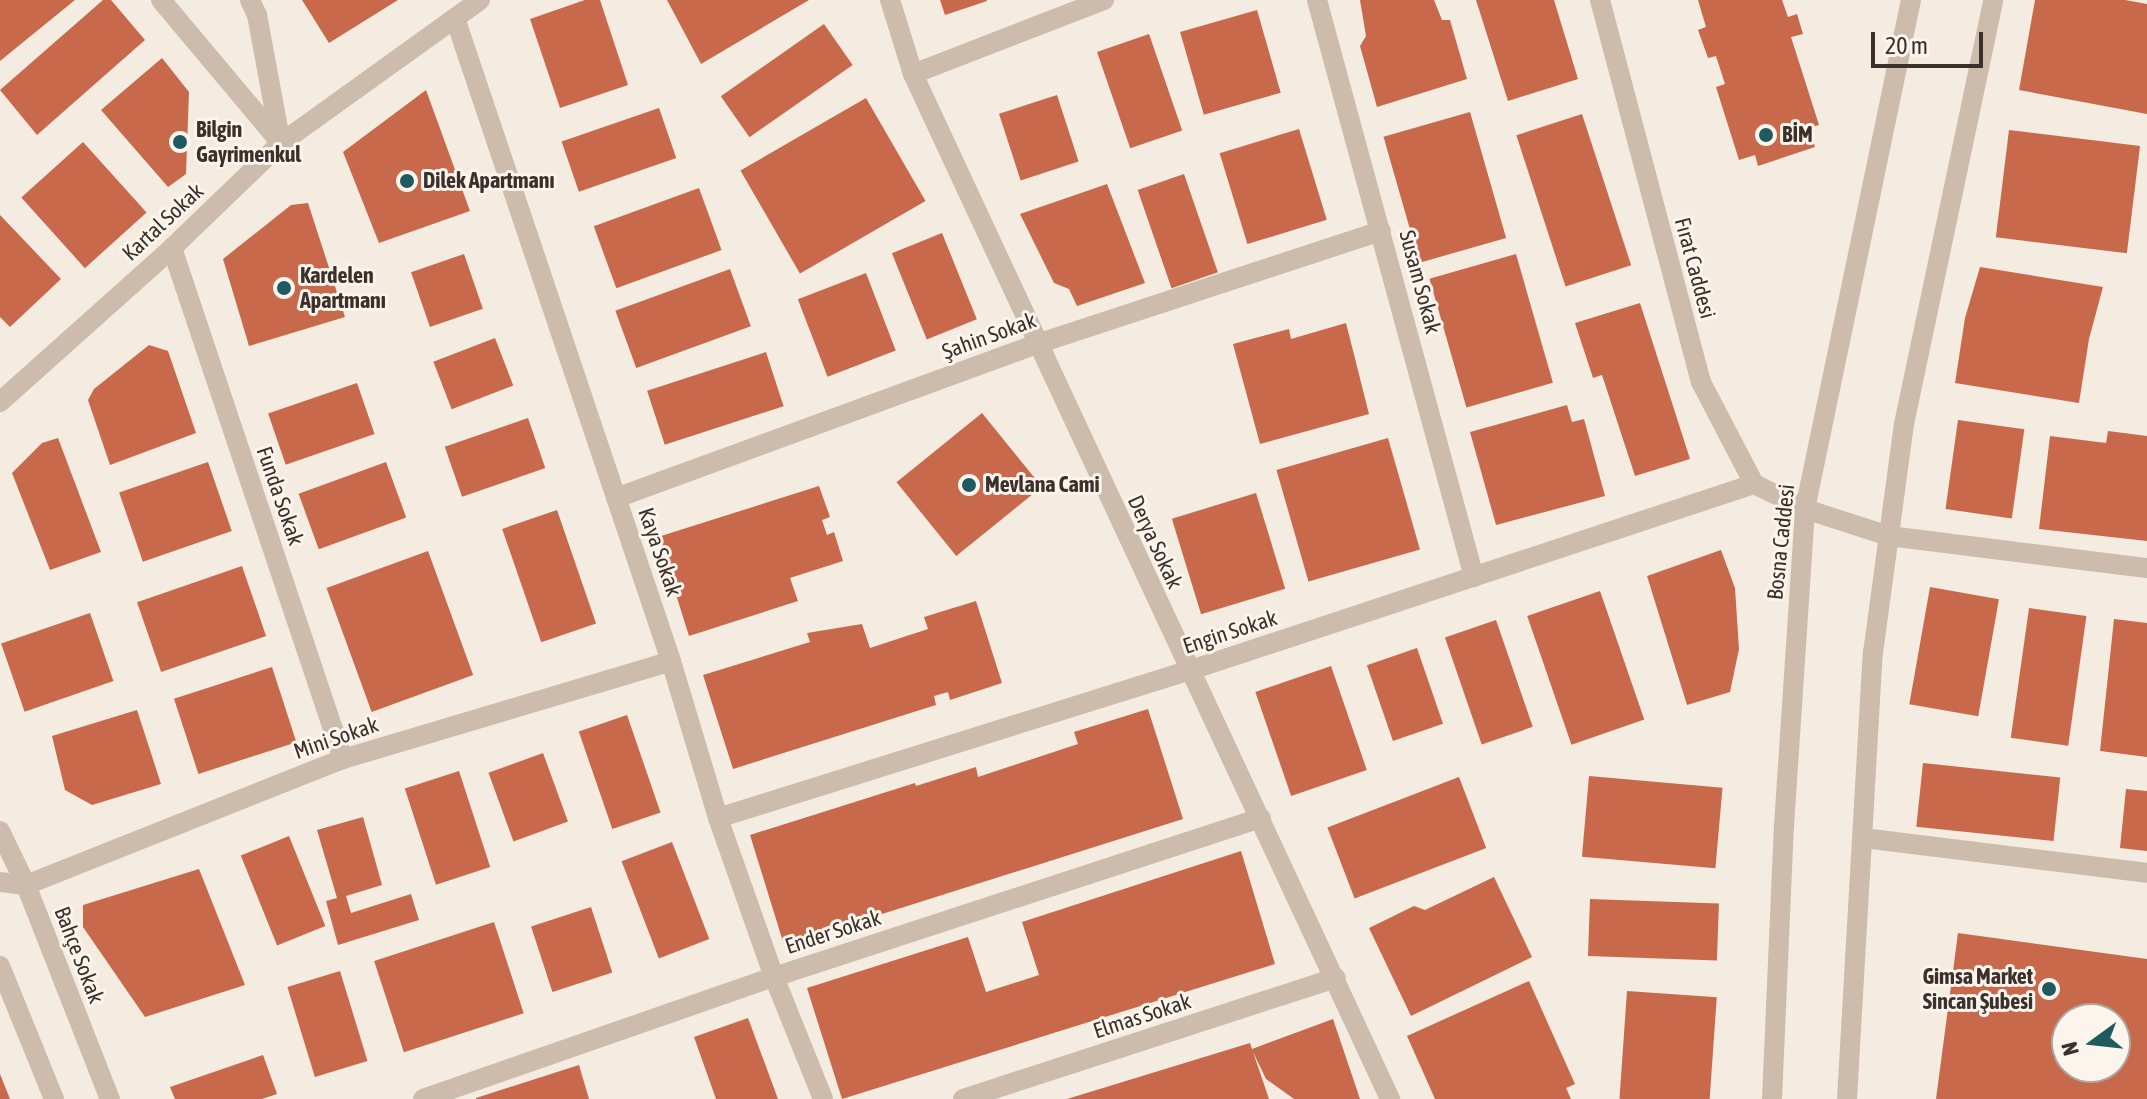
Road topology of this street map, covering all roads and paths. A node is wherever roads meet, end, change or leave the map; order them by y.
1 (161, 0) edge
2 (250, 0) edge
3 (480, 0) edge
4 (890, 0) edge
5 (1104, 0) edge
6 (1317, 0) edge
7 (1600, 0) edge
8 (1911, 0) edge
9 (1993, 0) edge
10 (455, 18) junction
11 (913, 74) junction
12 (281, 143) junction
13 (1381, 231) junction
14 (172, 248) junction
15 (1037, 344) junction
16 (0, 402) edge
17 (1754, 484) junction
18 (616, 498) junction
19 (1805, 509) junction
20 (1889, 536) junction
21 (2147, 568) edge
22 (1474, 577) junction
23 (671, 661) junction
24 (1188, 671) junction
25 (343, 759) junction
26 (718, 818) junction
27 (1261, 818) junction
28 (0, 831) edge
29 (1863, 838) junction
30 (2147, 873) edge
31 (0, 882) edge
32 (26, 885) junction
33 (0, 966) edge
34 (774, 977) junction
35 (1336, 978) junction
36 (54, 1099) edge
37 (110, 1099) edge
38 (423, 1099) edge
39 (823, 1099) edge
40 (963, 1099) edge
41 (1390, 1099) edge
42 (1772, 1099) edge
43 (1847, 1099) edge

1 - 12 street
2 - 12 street
3 - 10 street, Kartal Sokak
4 - 11 street, Derya Sokak
5 - 11 street
6 - 13 street, Susam Sokak
7 - 17 street, Fırat Caddesi
8 - 19 street, Bosna Caddesi
9 - 20 street
10 - 12 street, Kartal Sokak
10 - 18 street, Kaya Sokak
11 - 15 street, Derya Sokak
12 - 14 street, Kartal Sokak
13 - 15 street, Şahin Sokak
13 - 22 street, Susam Sokak
14 - 16 street, Kartal Sokak
14 - 25 street, Funda Sokak
15 - 18 street, Şahin Sokak
15 - 24 street, Derya Sokak
17 - 19 street
17 - 22 street, Engin Sokak
18 - 23 street, Kaya Sokak
19 - 20 street
19 - 42 street, Bosna Caddesi
20 - 21 street
20 - 29 street
22 - 24 street, Engin Sokak
23 - 25 street, Mini Sokak
23 - 26 street, Kaya Sokak
24 - 26 street, Engin Sokak
24 - 27 street, Derya Sokak
25 - 32 street, Mini Sokak
26 - 34 street, Kaya Sokak
27 - 34 street, Ender Sokak
27 - 35 street, Derya Sokak
28 - 32 street, Bahçe Sokak
29 - 30 street
29 - 43 street
31 - 32 street
32 - 37 street, Bahçe Sokak
33 - 36 street
34 - 38 street, Ender Sokak
34 - 39 street, Kaya Sokak
35 - 40 street, Elmas Sokak
35 - 41 street, Derya Sokak

